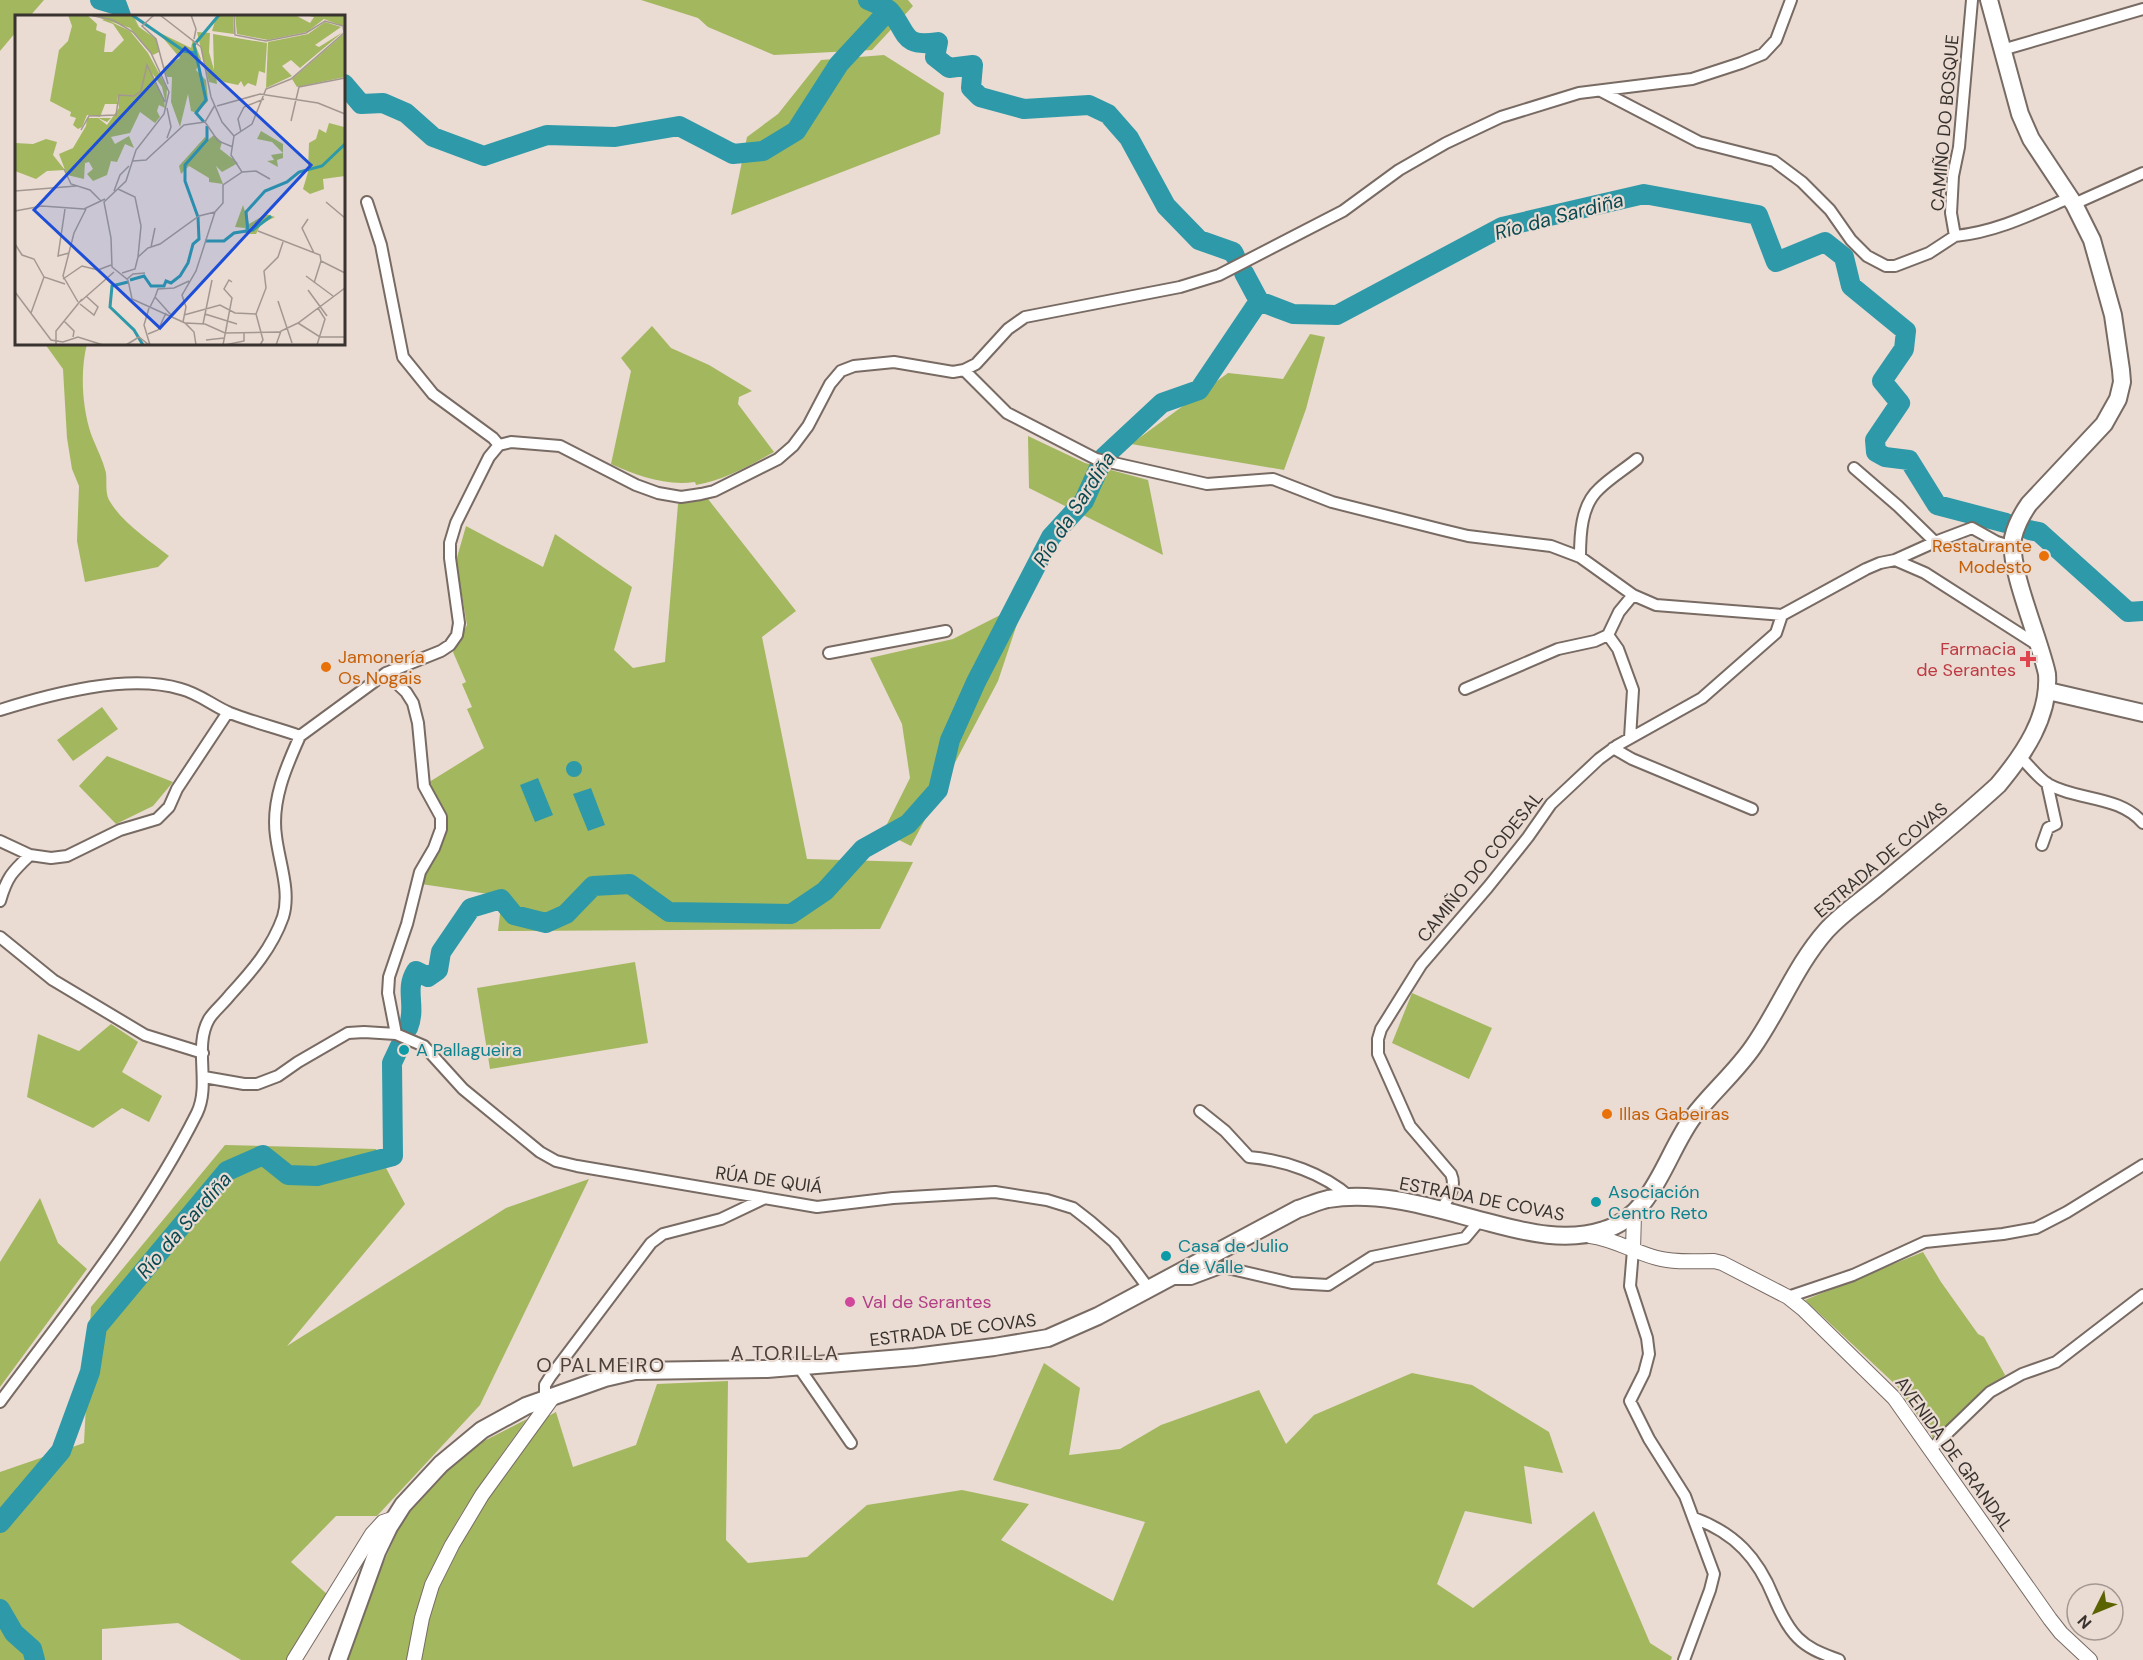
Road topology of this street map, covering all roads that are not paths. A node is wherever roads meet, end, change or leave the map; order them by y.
1 (1791, 0) edge
2 (1972, 0) edge
3 (1989, 0) edge
4 (2143, 9) edge
5 (2002, 50) junction
6 (1601, 91) junction
7 (2143, 173) edge
8 (2072, 201) junction
9 (367, 202) dead end
10 (1955, 236) junction
11 (964, 370) junction
12 (499, 445) junction
13 (1637, 459) dead end
14 (1854, 468) dead end
15 (1935, 543) junction
16 (2013, 547) junction
17 (1580, 557) junction
18 (1895, 560) junction
19 (1633, 595) junction
20 (1782, 615) junction
21 (946, 631) dead end
22 (1608, 635) junction
23 (2040, 646) junction
24 (829, 653) dead end
25 (386, 673) junction
26 (1465, 689) dead end
27 (2048, 691) junction
28 (0, 710) edge
29 (228, 712) junction
30 (2143, 713) edge
31 (300, 736) junction
32 (1630, 738) junction
33 (1613, 748) junction
34 (2020, 757) junction
35 (2047, 783) junction
36 (1752, 809) dead end
37 (2143, 823) edge
38 (0, 841) edge
39 (2042, 845) dead end
40 (30, 855) junction
41 (0, 901) edge
42 (0, 937) edge
43 (396, 1034) junction
44 (203, 1053) junction
45 (204, 1077) junction
46 (1200, 1111) dead end
47 (2143, 1166) edge
48 (1350, 1197) junction
49 (764, 1199) junction
50 (1441, 1210) junction
51 (1634, 1214) junction
52 (1480, 1220) junction
53 (1616, 1226) junction
54 (1585, 1235) junction
55 (1633, 1250) junction
56 (1167, 1279) junction
57 (1149, 1288) junction
58 (2143, 1296) edge
59 (1788, 1297) junction
60 (798, 1366) junction
61 (549, 1398) junction
62 (0, 1402) edge
63 (851, 1443) dead end
64 (1931, 1449) junction
65 (395, 1518) junction
66 (1694, 1518) junction
67 (294, 1660) edge
68 (338, 1660) edge
69 (414, 1660) edge
70 (1684, 1660) edge
71 (1839, 1660) edge
72 (2090, 1660) edge

1 - 6 street
2 - 10 street, CAMIÑO DO BOSQUE
3 - 5 main road, ESTRADA DE COVAS
4 - 5 street
5 - 8 main road, ESTRADA DE COVAS
6 - 10 street
6 - 11 street
7 - 8 street, CAMIÑO DO BOSQUE
8 - 10 street, CAMIÑO DO BOSQUE
8 - 16 main road, ESTRADA DE COVAS
9 - 12 street
11 - 12 street
11 - 17 street
12 - 25 street
13 - 17 street
14 - 15 street
15 - 16 street
15 - 18 street
16 - 23 main road, ESTRADA DE COVAS
17 - 19 street
18 - 20 street
18 - 23 street
19 - 20 street
19 - 22 street
20 - 32 street, CAMIÑO DO CODESAL
21 - 24 street
22 - 26 street
22 - 32 street
23 - 27 main road, ESTRADA DE COVAS
25 - 31 street
25 - 43 street
27 - 30 main road
27 - 34 main road, ESTRADA DE COVAS
28 - 29 street
29 - 31 street
29 - 40 street
31 - 44 street
32 - 33 street, CAMIÑO DO CODESAL
33 - 36 street
33 - 50 street, CAMIÑO DO CODESAL
34 - 35 street
34 - 51 main road, ESTRADA DE COVAS
35 - 37 street
35 - 39 street
38 - 40 street
40 - 41 street
42 - 44 street
43 - 45 street, RÚA DE QUIÁ
43 - 49 street, RÚA DE QUIÁ
44 - 45 street
45 - 62 street
46 - 48 street
47 - 59 street
48 - 50 main road, ESTRADA DE COVAS
48 - 56 main road, ESTRADA DE COVAS
49 - 57 street, RÚA DE QUIÁ
49 - 61 street
50 - 52 main road, ESTRADA DE COVAS
51 - 53 main road, ESTRADA DE COVAS
51 - 55 street
52 - 54 main road, ESTRADA DE COVAS
52 - 56 street
53 - 54 main road, ESTRADA DE COVAS
53 - 55 street
54 - 55 street, AVENIDA DE GRANDAL
55 - 59 street, AVENIDA DE GRANDAL
55 - 66 street
56 - 57 main road, ESTRADA DE COVAS
57 - 60 main road, ESTRADA DE COVAS
58 - 64 street
59 - 64 street, AVENIDA DE GRANDAL
60 - 61 main road, ESTRADA DE COVAS
60 - 63 street
61 - 65 main road, ESTRADA DE COVAS
61 - 69 street
64 - 72 street, AVENIDA DE GRANDAL
65 - 67 street
65 - 68 main road, ESTRADA DE COVAS
66 - 70 street
66 - 71 street

